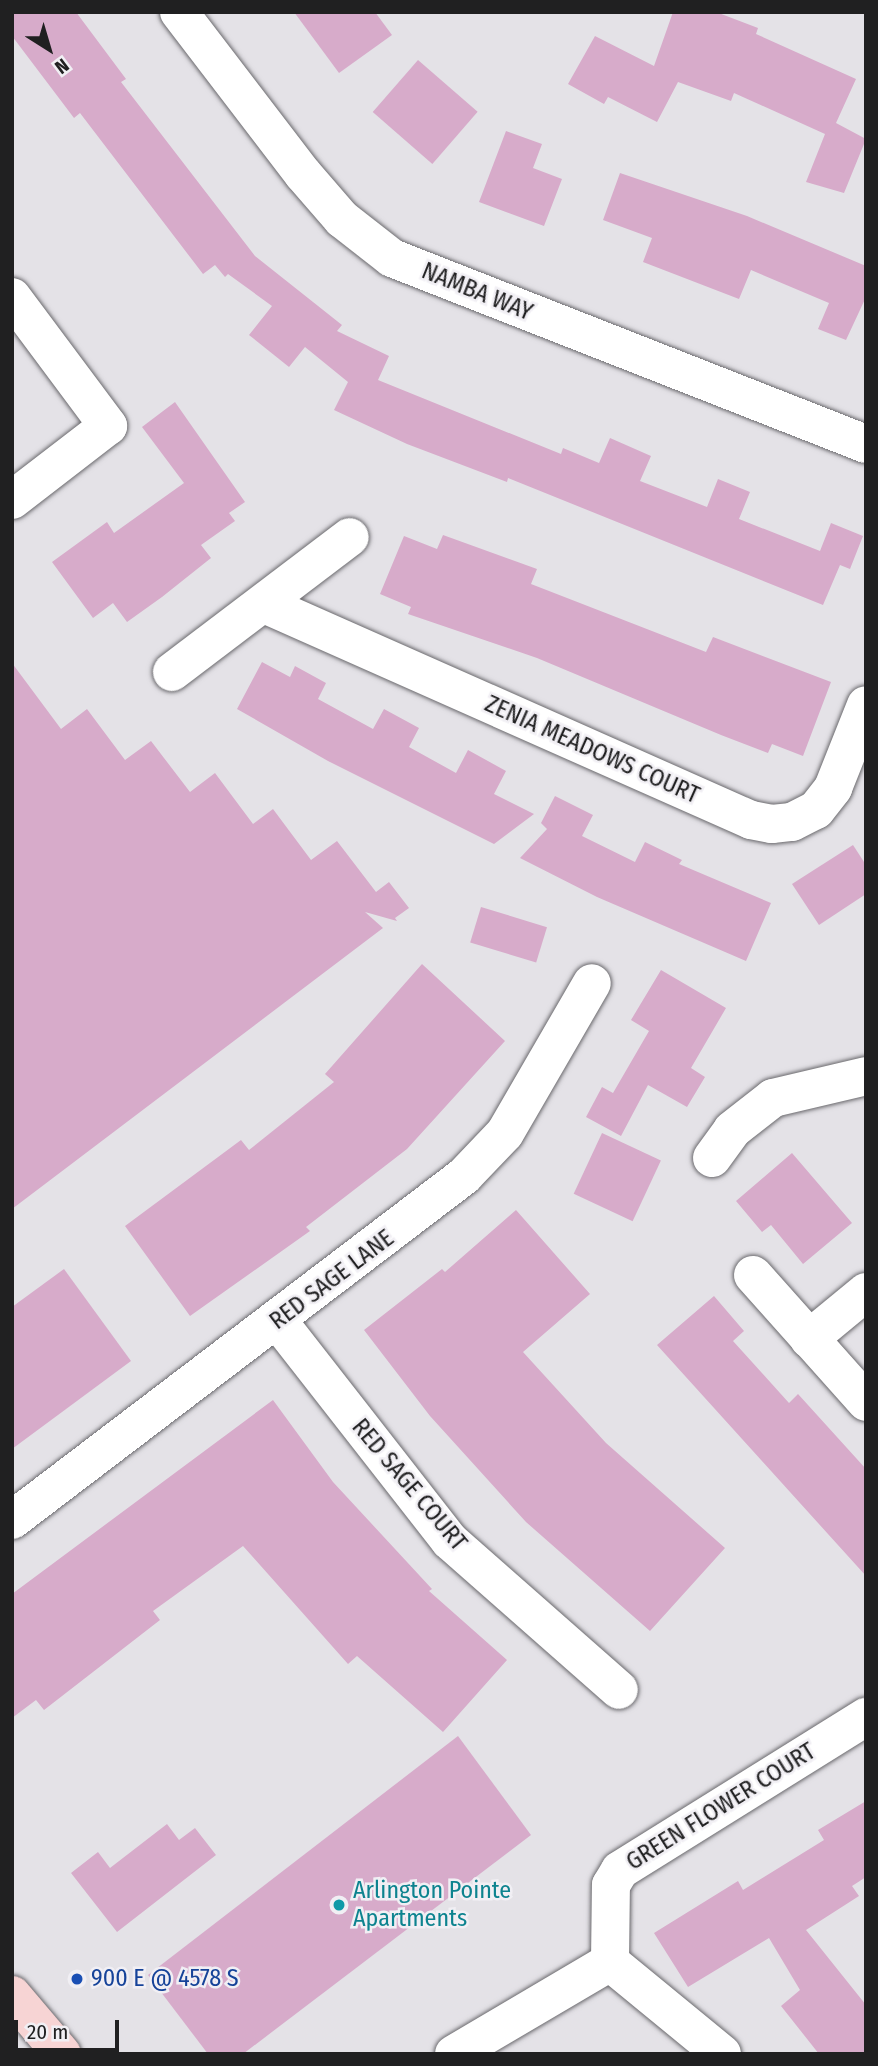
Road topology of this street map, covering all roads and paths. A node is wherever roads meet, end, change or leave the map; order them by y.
1 (179, 12) edge
2 (12, 297) edge
3 (866, 444) edge
4 (12, 500) edge
5 (350, 537) dead end
6 (264, 604) junction
7 (172, 671) dead end
8 (866, 705) edge
9 (592, 983) dead end
10 (866, 1076) edge
11 (712, 1158) dead end
12 (753, 1275) dead end
13 (866, 1292) edge
14 (278, 1321) junction
15 (809, 1339) junction
16 (866, 1402) edge
17 (12, 1520) edge
18 (620, 1689) dead end
19 (866, 1717) edge
20 (610, 1962) junction
21 (12, 1995) edge
22 (62, 2054) edge
23 (454, 2054) edge
24 (722, 2054) edge

1 - 3 street, NAMBA WAY
2 - 4 street
5 - 6 street
6 - 7 street
6 - 8 street, ZENIA MEADOWS COURT
9 - 14 street, RED SAGE LANE
10 - 11 street
12 - 15 street
13 - 15 street
14 - 17 street, RED SAGE LANE
14 - 18 street, RED SAGE COURT
15 - 16 street
19 - 20 street, GREEN FLOWER COURT
20 - 23 street
20 - 24 street
21 - 22 main road

